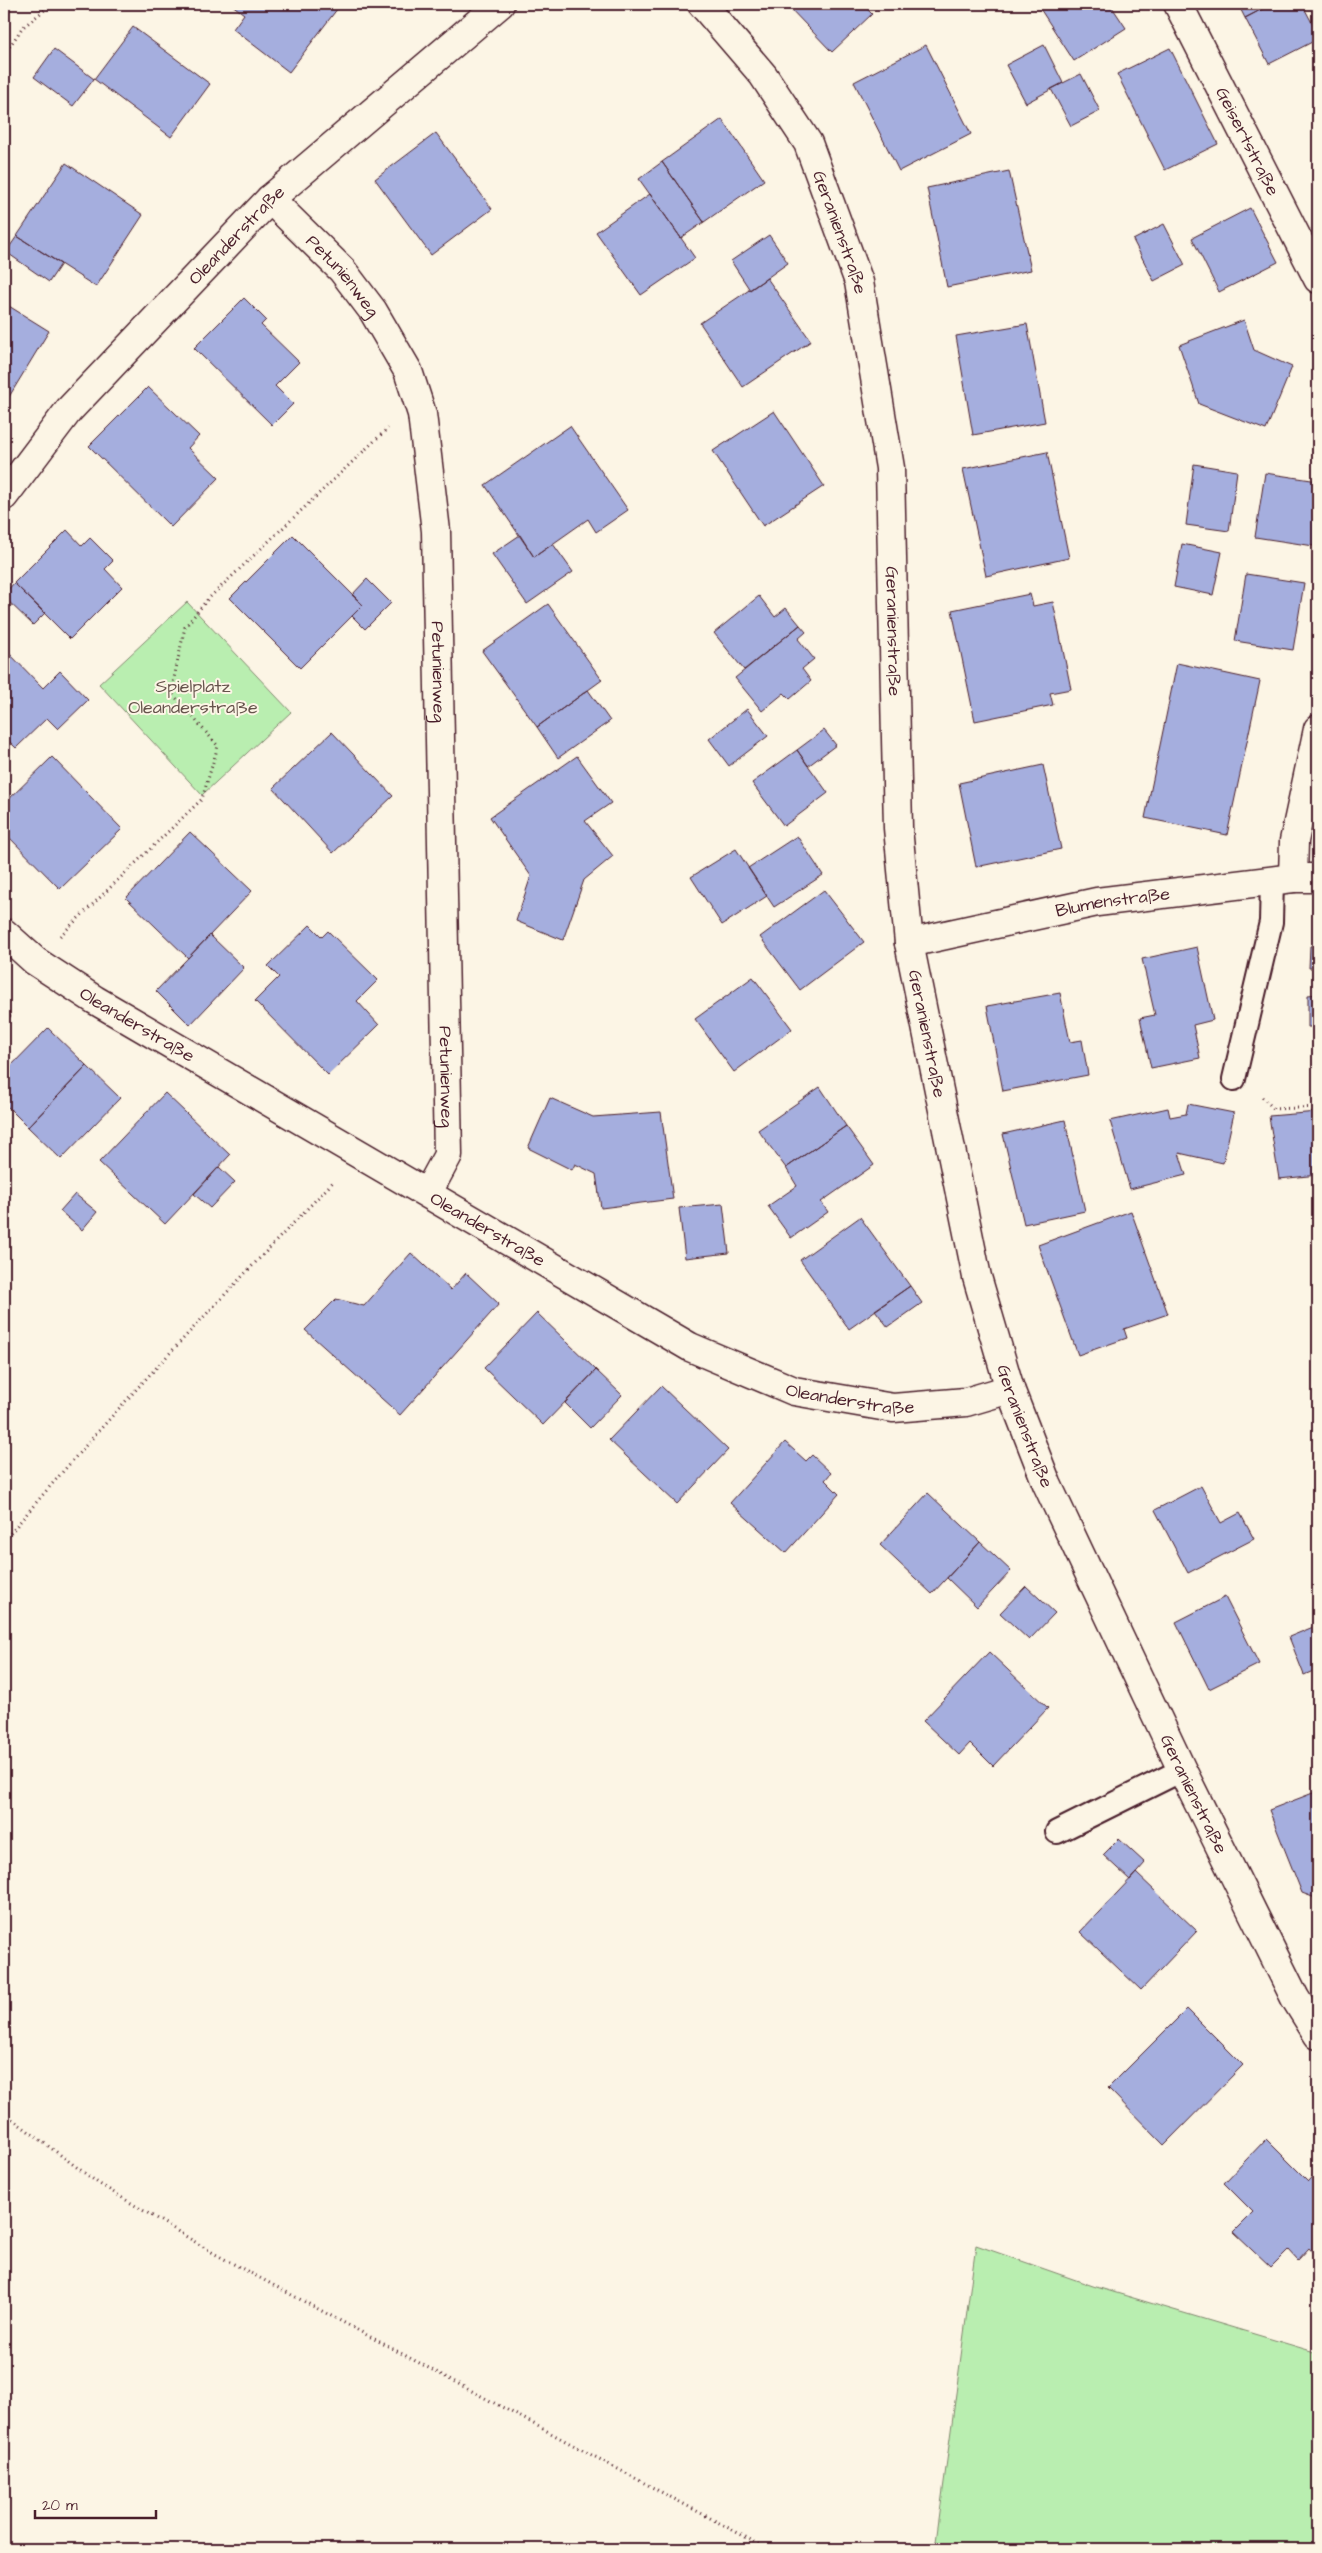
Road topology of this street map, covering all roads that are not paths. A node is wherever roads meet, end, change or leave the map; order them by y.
1 (500, 4) edge
2 (702, 4) edge
3 (1178, 4) edge
4 (270, 199) junction
5 (1318, 278) edge
6 (4, 496) edge
7 (1318, 729) edge
8 (1294, 879) edge
9 (4, 933) edge
10 (909, 943) junction
11 (1234, 1079) road end
12 (428, 1192) junction
13 (1010, 1389) junction
14 (1182, 1770) junction
15 (1057, 1832) dead end
16 (1318, 2035) edge

1 - 4 street, Oleanderstraße
2 - 10 street, Geranienstraße
3 - 5 street, Geisertstraße
4 - 6 street, Oleanderstraße
4 - 12 street, Petunienweg
7 - 8 street
8 - 10 street, Blumenstraße
8 - 11 lane
9 - 12 street, Oleanderstraße
10 - 13 street, Geranienstraße
12 - 13 street, Oleanderstraße
13 - 14 street, Geranienstraße
14 - 15 lane
14 - 16 street, Geranienstraße

